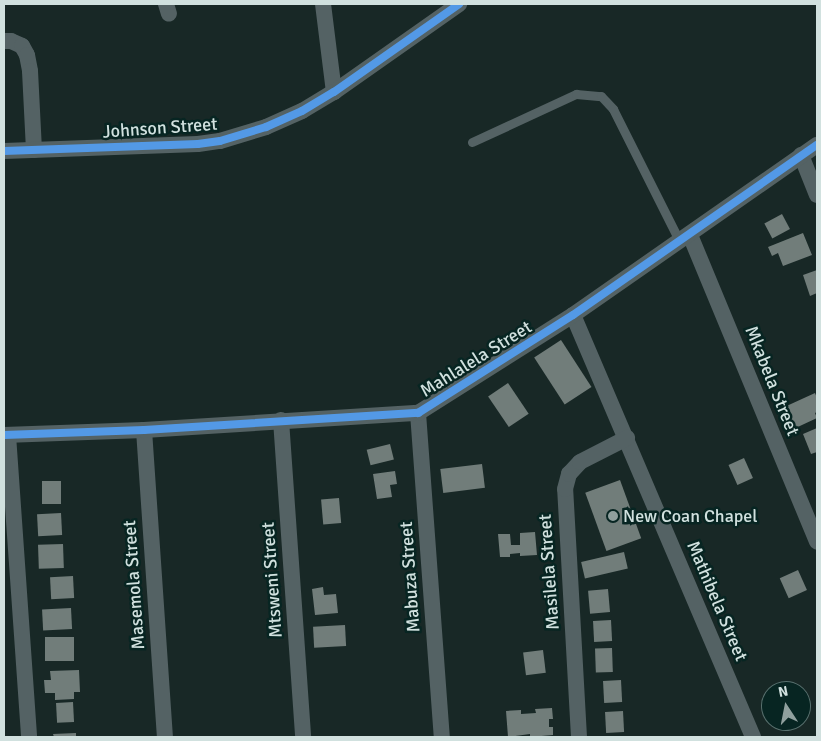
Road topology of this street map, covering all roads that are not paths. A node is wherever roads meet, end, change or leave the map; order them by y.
1 (323, 4) edge
2 (459, 4) edge
3 (4, 41) edge
4 (334, 92) junction
5 (472, 142) dead end
6 (817, 145) edge
7 (34, 150) junction
8 (4, 151) edge
9 (801, 155) junction
10 (817, 195) edge
11 (685, 238) junction
12 (573, 315) junction
13 (418, 413) junction
14 (281, 420) junction
15 (144, 430) junction
16 (6, 435) edge
17 (626, 438) junction
18 (817, 542) edge
19 (29, 737) edge
20 (165, 737) edge
21 (302, 737) edge
22 (442, 737) edge
23 (579, 737) edge
24 (753, 737) edge

1 - 4 street
2 - 4 street, Johnson Street
3 - 7 street
4 - 7 street, Johnson Street
5 - 11 lane
6 - 9 street, Mahlalela Street
7 - 8 street, Johnson Street
9 - 10 street
9 - 11 street, Mahlalela Street
11 - 12 street, Mahlalela Street
11 - 18 street, Mkabela Street
12 - 13 street, Mahlalela Street
12 - 17 street, Mathibela Street
13 - 14 street, Mahlalela Street
13 - 22 street, Mabuza Street
14 - 15 street, Mahlalela Street
14 - 21 street, Mtsweni Street
15 - 16 street, Mahlalela Street
15 - 20 street, Masemola Street
16 - 19 street
17 - 23 street, Masilela Street
17 - 24 street, Mathibela Street

